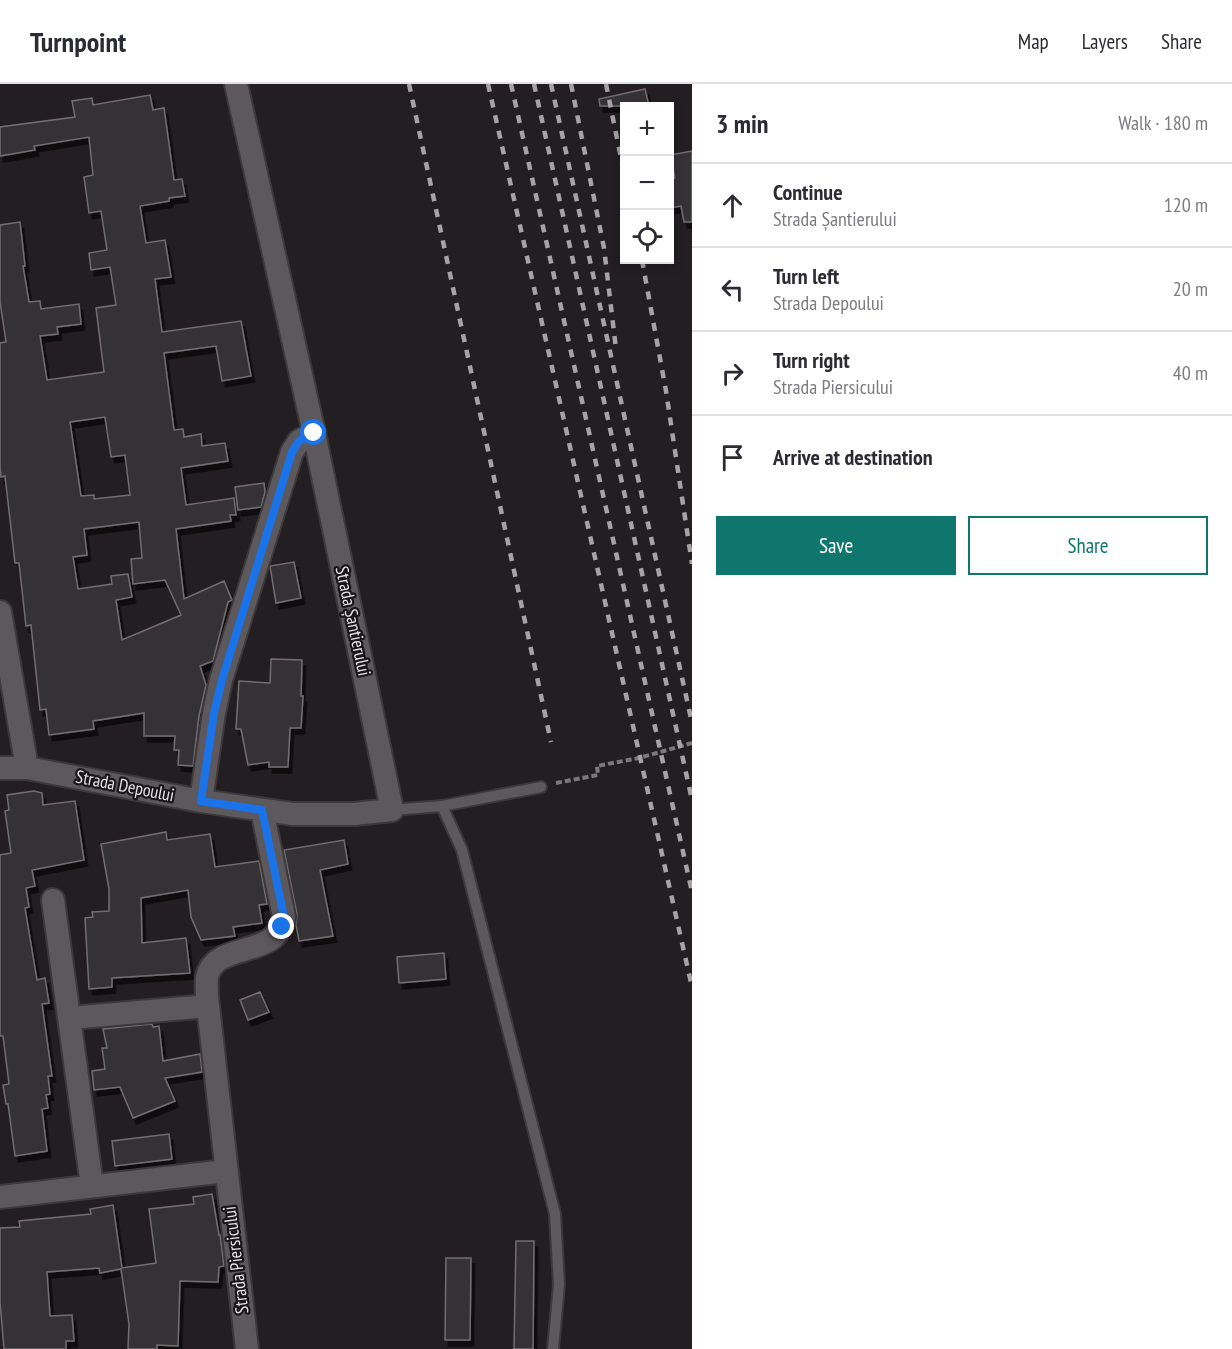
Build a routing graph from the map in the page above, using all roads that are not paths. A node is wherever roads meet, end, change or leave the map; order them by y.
1 (236, 84) edge
2 (314, 433) junction
3 (0, 612) edge
4 (0, 768) edge
5 (27, 768) junction
6 (541, 787) road end
7 (201, 801) junction
8 (442, 806) junction
9 (262, 810) junction
10 (392, 810) junction
11 (53, 900) dead end
12 (207, 1006) junction
13 (70, 1018) junction
14 (226, 1171) junction
15 (92, 1186) junction
16 (0, 1197) edge
17 (246, 1349) edge
18 (554, 1349) edge

1 - 2 street, Strada Șantierului
2 - 7 street
2 - 10 street, Strada Șantierului
3 - 5 street
4 - 5 street, Strada Depoului
5 - 7 street, Strada Depoului
6 - 8 lane
7 - 9 street, Strada Depoului
8 - 10 lane
8 - 18 lane
9 - 10 street, Strada Depoului
9 - 12 street, Strada Piersicului
11 - 13 street
12 - 13 street
12 - 14 street, Strada Piersicului
13 - 15 street
14 - 15 street
14 - 17 street, Strada Piersicului
15 - 16 street

